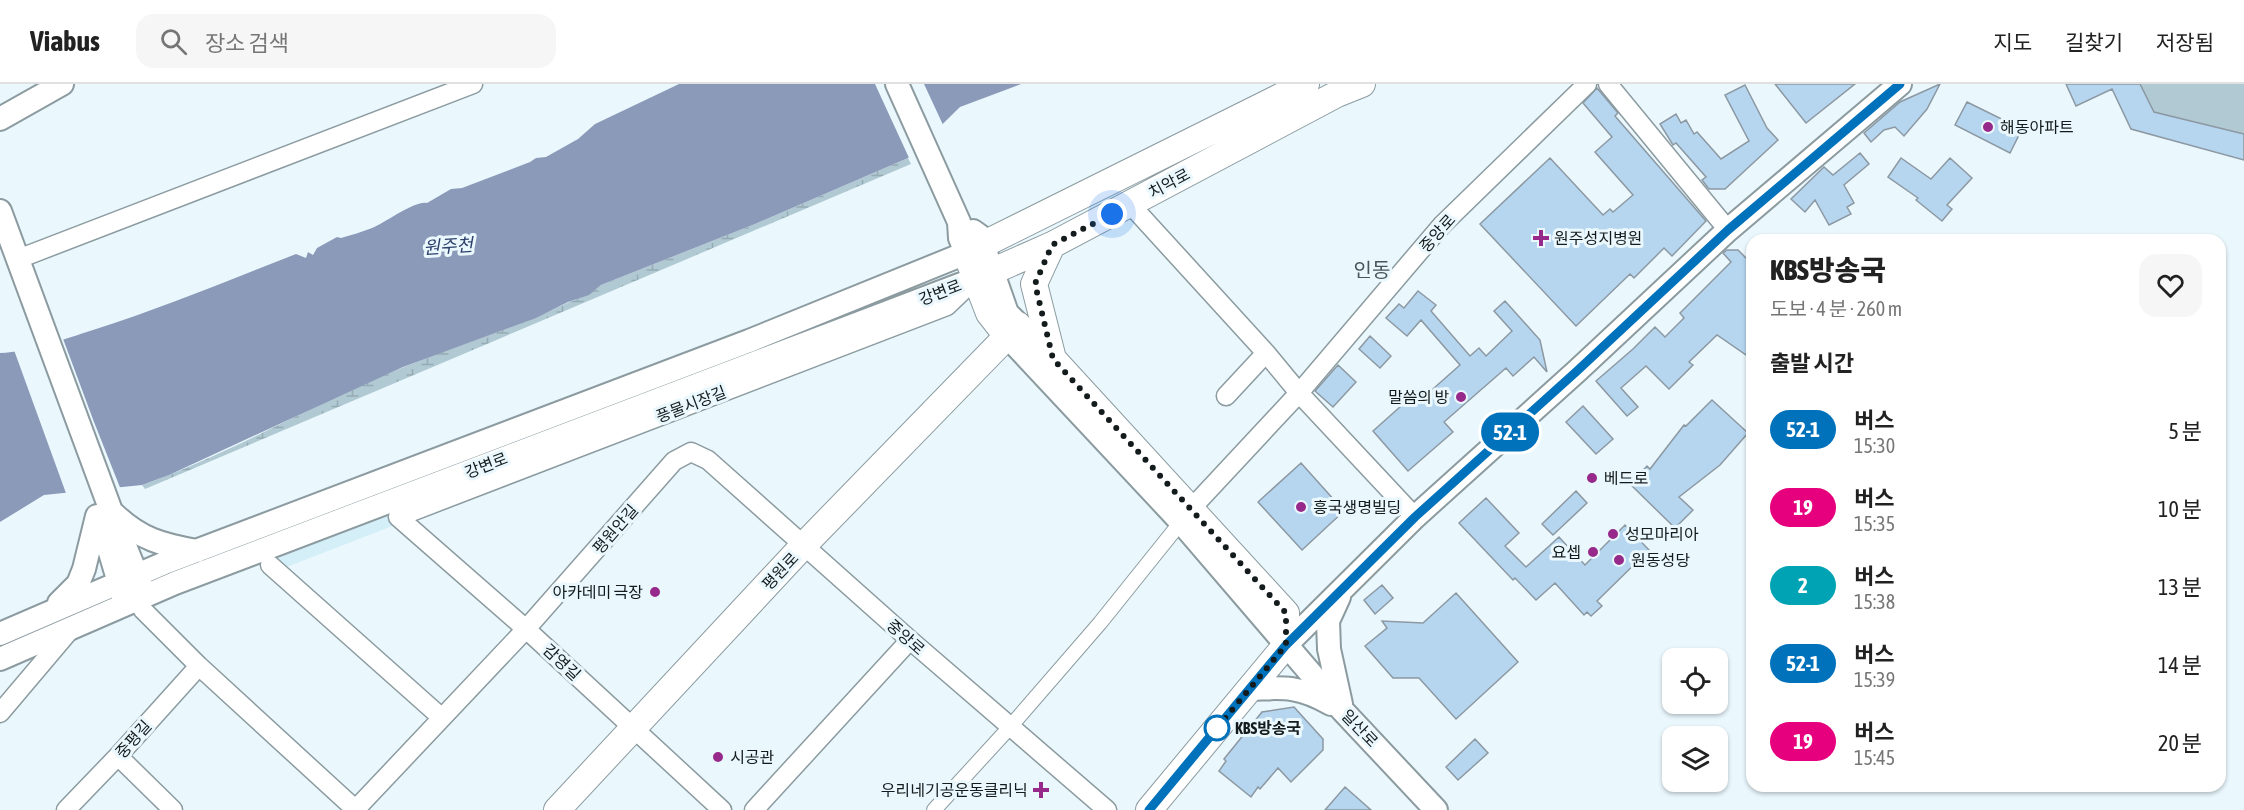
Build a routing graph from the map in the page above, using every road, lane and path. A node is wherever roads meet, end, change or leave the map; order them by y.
1 (62, 84) edge
2 (473, 84) edge
3 (897, 84) edge
4 (1306, 84) edge
5 (1362, 84) edge
6 (1587, 84) edge
7 (1608, 84) edge
8 (1900, 84) edge
9 (1346, 89) edge
10 (0, 119) edge
11 (1130, 204) junction
12 (0, 211) edge
13 (1728, 230) junction
14 (1052, 245) junction
15 (974, 249) junction
16 (7, 259) edge
17 (984, 275) junction
18 (1013, 330) junction
19 (1266, 353) junction
20 (1053, 359) junction
21 (1299, 393) junction
22 (1226, 396) dead end
23 (1186, 516) junction
24 (398, 517) joint
25 (1415, 517) junction
26 (112, 537) junction
27 (803, 546) junction
28 (198, 551) junction
29 (270, 566) dead end
30 (1344, 587) junction
31 (133, 590) junction
32 (49, 612) junction
33 (74, 626) junction
34 (526, 629) junction
35 (0, 634) edge
36 (910, 640) junction
37 (1286, 645) junction
38 (0, 659) edge
39 (199, 666) junction
40 (1250, 689) junction
41 (1343, 711) junction
42 (0, 713) edge
43 (442, 718) junction
44 (1010, 727) junction
45 (634, 728) junction
46 (118, 756) junction
47 (66, 810) edge
48 (173, 810) edge
49 (356, 810) edge
50 (557, 810) edge
51 (722, 810) edge
52 (754, 810) edge
53 (934, 810) edge
54 (1107, 810) edge
55 (1149, 810) edge
56 (1436, 810) edge

1 - 10 street
2 - 16 street
3 - 15 street
4 - 15 main road, 치악로
5 - 9 main road, 치악로
6 - 21 street, 중앙로
7 - 13 street
8 - 13 street
9 - 11 main road, 치악로
11 - 14 main road, 치악로
11 - 19 street
12 - 16 street
13 - 25 street
14 - 17 main road, 치악로
14 - 20 main road
15 - 17 main road
15 - 28 street, 강변로
16 - 26 street
17 - 18 main road
17 - 24 street, 풍물시장길
17 - 31 street, 강변로
18 - 20 street
18 - 23 street
18 - 27 main road, 평원로
19 - 21 street
19 - 22 street
20 - 23 main road
21 - 23 street, 중앙로
21 - 25 street
23 - 37 main road
23 - 44 street, 중앙로
24 - 34 street, 감영길
25 - 30 street
26 - 28 street
26 - 31 street
26 - 32 street
27 - 34 street, 평원안길
27 - 36 street, 중앙로
27 - 45 main road, 평원로
28 - 31 street, 강변로
29 - 43 street
30 - 37 street
30 - 41 street
31 - 32 street, 강변로
31 - 33 street, 강변로
31 - 39 street, 평원안길
32 - 35 street, 강변로
33 - 38 street, 강변로
33 - 42 street
34 - 43 street, 평원안길
34 - 45 street, 감영길
36 - 44 street, 중앙로
36 - 52 street
37 - 40 main road
37 - 41 street, 일산로
39 - 46 street, 중평길
39 - 49 street, 평원안길
40 - 41 street
40 - 55 main road
41 - 56 street, 일산로
43 - 49 street, 평원안길
44 - 53 street, 중앙로
44 - 54 street, 중앙로
45 - 50 main road, 평원로
45 - 51 street, 감영길
46 - 47 street, 중평길
46 - 48 street

